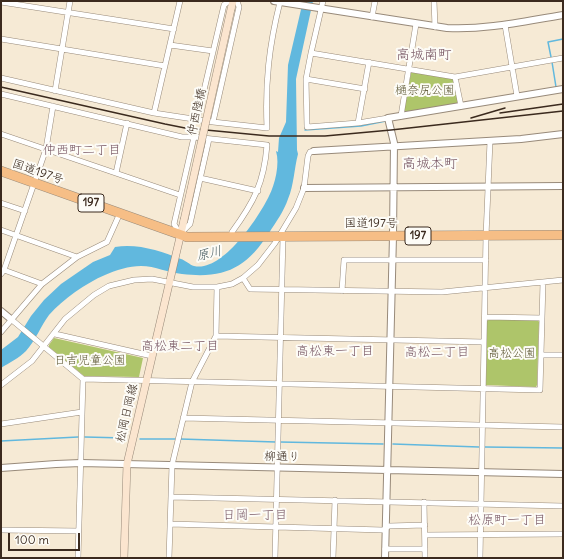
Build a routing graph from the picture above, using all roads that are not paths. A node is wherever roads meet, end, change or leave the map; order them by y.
1 (70, 1) edge
2 (180, 1) edge
3 (229, 1) edge
4 (233, 1) edge
5 (237, 1) edge
6 (323, 1) edge
7 (375, 1) edge
8 (434, 1) edge
9 (1, 2) edge
10 (280, 2) edge
11 (320, 8) junction
12 (68, 13) junction
13 (563, 15) edge
14 (372, 17) junction
15 (416, 24) junction
16 (505, 25) junction
17 (434, 27) junction
18 (174, 30) junction
19 (1, 39) edge
20 (170, 45) junction
21 (62, 49) junction
22 (213, 51) junction
23 (310, 53) junction
24 (563, 58) edge
25 (369, 62) junction
26 (165, 66) junction
27 (512, 66) junction
28 (409, 69) junction
29 (455, 77) junction
30 (1, 78) edge
31 (306, 80) junction
32 (365, 89) junction
33 (563, 89) edge
34 (56, 91) junction
35 (1, 94) edge
36 (517, 96) junction
37 (53, 106) junction
38 (461, 106) junction
39 (154, 113) junction
40 (401, 116) junction
41 (388, 118) junction
42 (197, 120) junction
43 (213, 122) junction
44 (358, 123) junction
45 (127, 124) junction
46 (1, 134) edge
47 (563, 134) edge
48 (194, 137) junction
49 (209, 139) junction
50 (490, 141) junction
51 (394, 146) junction
52 (46, 150) junction
53 (314, 151) joint
54 (1, 171) edge
55 (116, 173) junction
56 (200, 178) junction
57 (35, 183) junction
58 (488, 186) junction
59 (563, 186) edge
60 (394, 187) junction
61 (304, 188) junction
62 (258, 191) junction
63 (180, 195) junction
64 (1, 203) edge
65 (25, 211) junction
66 (120, 213) junction
67 (1, 230) edge
68 (563, 230) edge
69 (487, 233) junction
70 (180, 234) junction
71 (237, 234) junction
72 (393, 234) junction
73 (279, 235) junction
74 (563, 235) edge
75 (16, 236) junction
76 (77, 257) junction
77 (393, 259) junction
78 (486, 260) junction
79 (2, 272) edge
80 (243, 278) junction
81 (170, 279) junction
82 (563, 280) edge
83 (543, 282) junction
84 (42, 284) junction
85 (217, 288) junction
86 (485, 288) junction
87 (282, 290) junction
88 (342, 291) junction
89 (392, 292) junction
90 (1, 311) edge
91 (485, 317) junction
92 (542, 318) junction
93 (15, 323) junction
94 (1, 332) edge
95 (54, 334) junction
96 (216, 336) junction
97 (281, 337) junction
98 (391, 340) junction
99 (484, 342) junction
100 (44, 347) junction
101 (541, 355) junction
102 (563, 355) edge
103 (152, 356) junction
104 (83, 379) junction
105 (147, 381) junction
106 (192, 382) junction
107 (280, 384) junction
108 (1, 385) edge
109 (390, 386) junction
110 (483, 388) junction
111 (82, 412) junction
112 (184, 418) junction
113 (278, 420) junction
114 (389, 423) junction
115 (1, 424) edge
116 (483, 425) junction
117 (563, 427) edge
118 (81, 463) junction
119 (127, 464) junction
120 (172, 465) junction
121 (1, 468) edge
122 (276, 468) junction
123 (387, 470) junction
124 (482, 472) junction
125 (563, 474) edge
126 (171, 497) junction
127 (276, 499) junction
128 (335, 500) junction
129 (386, 502) junction
130 (424, 502) junction
131 (481, 504) junction
132 (563, 506) edge
133 (170, 524) junction
134 (425, 525) junction
135 (276, 527) junction
136 (386, 528) junction
137 (334, 529) junction
138 (1, 530) edge
139 (79, 531) junction
140 (480, 534) junction
141 (563, 534) edge
142 (425, 535) junction
143 (385, 549) junction
144 (425, 549) junction
145 (78, 558) edge
146 (124, 558) edge
147 (169, 558) edge
148 (275, 558) edge
149 (333, 558) edge
150 (385, 558) edge
151 (426, 558) edge
152 (480, 558) edge

1 - 12 street
2 - 18 street
3 - 22 street
4 - 70 main road, 仲西陸橋, bridge
5 - 43 street
6 - 11 street
7 - 14 street
8 - 17 street
9 - 12 street
10 - 11 street
10 - 43 street
11 - 14 street
11 - 23 street
12 - 18 street
12 - 21 street
13 - 16 street
14 - 15 street
15 - 17 street
15 - 28 street
16 - 17 street
16 - 27 street
18 - 20 street
19 - 21 street
20 - 22 street
20 - 26 street
21 - 26 street
21 - 34 street
22 - 42 street
23 - 25 street
23 - 31 street
24 - 27 street
25 - 28 street
25 - 32 street
26 - 39 street
27 - 29 street
27 - 36 street
28 - 29 street
28 - 40 street
29 - 38 street
30 - 34 street
31 - 32 street
31 - 44 street
32 - 44 street
33 - 36 street
34 - 39 street
35 - 37 street
36 - 38 street
37 - 45 street
37 - 52 street
38 - 40 street
39 - 42 street
40 - 41 street
41 - 44 street
41 - 51 street
42 - 43 street
45 - 48 street
45 - 55 street
46 - 52 street
47 - 50 street
48 - 49 street
48 - 63 street
49 - 56 street
49 - 62 street
50 - 51 street
50 - 58 street
51 - 53 street
51 - 60 street
52 - 55 street
52 - 57 street
53 - 61 street
54 - 57 highway, 国道197号 / 197
55 - 63 street
56 - 62 street
56 - 70 street
57 - 65 street
57 - 66 highway, 国道197号 / 197
58 - 59 street
58 - 60 street
58 - 69 street
60 - 61 street
60 - 72 street
61 - 73 street
62 - 71 street
63 - 70 street
64 - 65 street
65 - 75 street
66 - 70 highway, 国道197号 / 197
66 - 76 street
67 - 75 street
68 - 69 highway, 国道197号 / 197
69 - 72 highway, 国道197号 / 197
69 - 74 highway, 国道197号 / 197
69 - 78 street
70 - 71 highway, 国道197号 / 197
70 - 81 main road, 松岡日岡線
71 - 73 highway, 国道197号 / 197
72 - 73 highway, 国道197号 / 197
72 - 77 street
73 - 80 street
73 - 87 street
75 - 76 street
75 - 79 street
76 - 84 street
77 - 78 street
77 - 88 street
77 - 89 street
78 - 86 street
79 - 84 street
80 - 85 street
80 - 87 street
81 - 85 street
81 - 95 street
81 - 103 main road, 松岡日岡線
82 - 83 street
83 - 86 street
83 - 92 street
84 - 93 street
85 - 96 street
86 - 89 street
86 - 91 street
87 - 88 street
87 - 97 street
88 - 89 street
89 - 98 street
90 - 93 street
91 - 92 street
91 - 99 street
92 - 101 street
93 - 94 street
93 - 100 street
95 - 100 street
95 - 103 street
96 - 97 street
96 - 106 street
97 - 98 street
97 - 107 street
98 - 99 street
98 - 109 street
99 - 110 street
100 - 104 street
100 - 108 street
101 - 102 street
101 - 110 street
103 - 105 main road, 松岡日岡線
104 - 105 street
104 - 111 street
105 - 106 street
105 - 119 main road, 松岡日岡線
106 - 107 street
106 - 112 street
107 - 109 street
107 - 113 street
109 - 110 street
109 - 114 street
110 - 116 street
111 - 115 street
111 - 118 street
112 - 113 street
112 - 120 street
113 - 114 street
113 - 122 street
114 - 116 street
114 - 123 street
116 - 117 street
116 - 124 street
118 - 119 street, 柳通り
118 - 121 street, 柳通り
118 - 139 street
119 - 120 street, 柳通り
119 - 146 main road, 松岡日岡線
120 - 122 street, 柳通り
120 - 126 street
122 - 123 street, 柳通り
122 - 127 street
123 - 124 street, 柳通り
123 - 129 street
124 - 125 street, 柳通り
124 - 131 street
126 - 127 street
126 - 133 street
127 - 128 street
127 - 135 street
128 - 129 street
128 - 137 street
129 - 130 street
129 - 136 street
130 - 131 street
130 - 134 street
131 - 132 street
131 - 140 street
133 - 135 street
133 - 147 street
134 - 136 street
134 - 142 street
135 - 137 street
135 - 148 street
136 - 137 street
136 - 143 street
137 - 149 street
138 - 139 street
139 - 145 street
140 - 141 street
140 - 142 street
140 - 152 street
142 - 144 street
143 - 144 street
143 - 150 street
144 - 151 street

